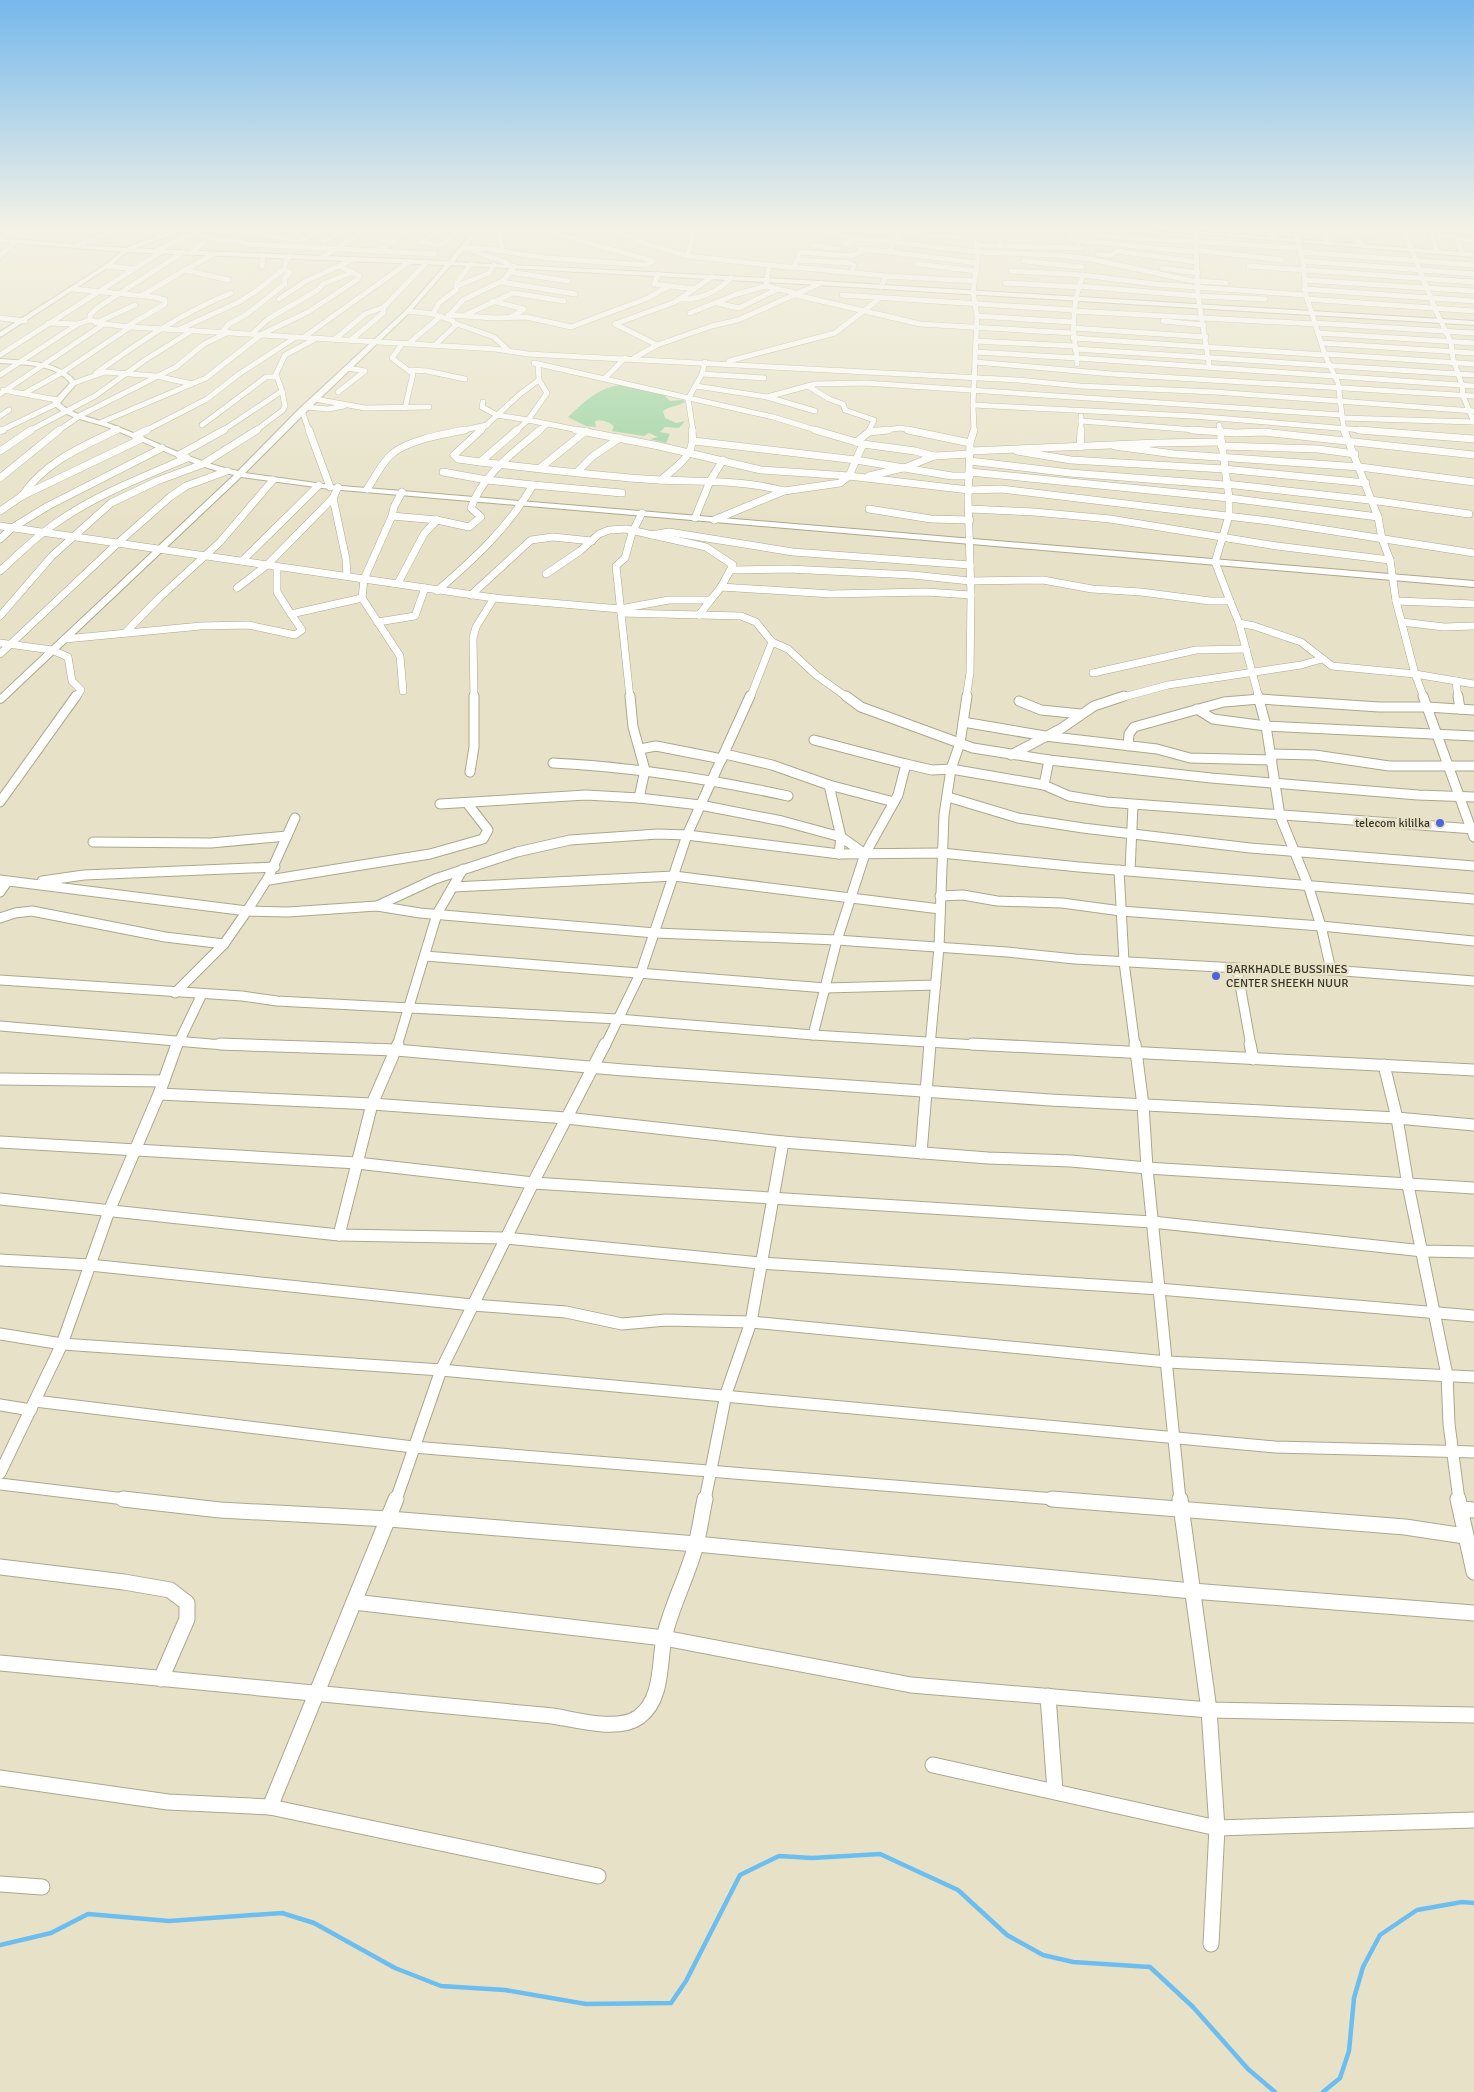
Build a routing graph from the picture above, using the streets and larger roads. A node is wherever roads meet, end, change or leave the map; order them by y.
1 (454, 323) edge
2 (19, 324) edge
3 (45, 324) joint
4 (78, 324) joint
5 (101, 324) edge
6 (104, 324) junction
7 (133, 324) edge
8 (168, 324) edge
9 (192, 324) edge
10 (230, 324) edge
11 (263, 324) edge
12 (284, 324) edge
13 (323, 324) edge
14 (353, 324) edge
15 (371, 324) edge
16 (395, 324) edge
17 (435, 324) edge
18 (456, 324) edge
19 (559, 324) edge
20 (578, 324) edge
21 (616, 324) edge
22 (722, 324) edge
23 (849, 324) edge
24 (918, 324) edge
25 (977, 324) edge
26 (1029, 324) edge
27 (1073, 324) edge
28 (1189, 324) edge
29 (1305, 324) edge
30 (1316, 324) junction
31 (1443, 324) edge
32 (1204, 325) joint
33 (128, 327) junction
34 (977, 328) junction
35 (158, 329) junction
36 (180, 330) junction
37 (193, 330) junction
38 (1073, 330) junction
39 (222, 332) junction
40 (229, 332) junction
41 (1448, 332) junction
42 (253, 333) junction
43 (1318, 333) junction
44 (262, 334) junction
45 (1474, 334) edge
46 (0, 335) edge
47 (296, 337) junction
48 (304, 337) junction
49 (1206, 337) junction
50 (316, 338) junction
51 (335, 339) junction
52 (351, 340) junction
53 (976, 341) junction
54 (375, 342) junction
55 (1451, 342) junction
56 (1322, 343) junction
57 (1474, 343) edge
58 (405, 344) junction
59 (436, 345) junction
60 (657, 345) junction
61 (1074, 347) junction
62 (1207, 347) junction
63 (509, 350) junction
64 (975, 352) junction
65 (1452, 352) junction
66 (1474, 353) edge
67 (528, 354) junction
68 (1326, 354) junction
69 (0, 355) edge
70 (1208, 357) junction
71 (625, 358) junction
72 (634, 358) junction
73 (1076, 358) junction
74 (0, 361) edge
75 (705, 362) junction
76 (975, 362) junction
77 (1454, 362) junction
78 (19, 363) junction
79 (538, 364) junction
80 (724, 364) junction
81 (1474, 364) edge
82 (1330, 365) junction
83 (44, 366) junction
84 (348, 368) junction
85 (1209, 368) junction
86 (411, 370) junction
87 (63, 372) junction
88 (1078, 372) junction
89 (96, 373) junction
90 (126, 373) junction
91 (702, 374) junction
92 (1459, 374) junction
93 (0, 375) edge
94 (1474, 375) edge
95 (156, 376) junction
96 (274, 376) junction
97 (1335, 376) junction
98 (605, 378) junction
99 (764, 378) dead end
100 (975, 378) junction
101 (465, 379) dead end
102 (539, 380) junction
103 (1212, 380) junction
104 (74, 383) junction
105 (192, 384) junction
106 (1462, 385) junction
107 (696, 386) junction
108 (808, 386) junction
109 (1080, 386) junction
110 (1474, 386) edge
111 (1339, 388) junction
112 (2, 391) edge
113 (282, 391) junction
114 (338, 392) dead end
115 (974, 392) junction
116 (1214, 392) junction
117 (25, 394) junction
118 (1463, 396) junction
119 (1474, 396) edge
120 (767, 397) junction
121 (1080, 397) junction
122 (315, 399) junction
123 (688, 399) junction
124 (57, 402) junction
125 (483, 402) dead end
126 (784, 402) junction
127 (1339, 402) junction
128 (973, 405) junction
129 (345, 406) junction
130 (1216, 406) junction
131 (429, 407) dead end
132 (778, 407) dead end
133 (405, 408) junction
134 (304, 409) junction
135 (9, 410) dead end
136 (66, 410) junction
137 (1081, 410) junction
138 (773, 411) dead end
139 (814, 411) dead end
140 (1472, 411) edge
141 (81, 415) junction
142 (499, 415) junction
143 (0, 416) edge
144 (767, 416) junction
145 (1341, 417) junction
146 (1218, 418) junction
147 (528, 420) junction
148 (1081, 421) junction
149 (102, 422) junction
150 (1474, 422) edge
151 (547, 424) junction
152 (202, 425) dead end
153 (487, 425) junction
154 (118, 429) junction
155 (1344, 430) junction
156 (0, 431) edge
157 (586, 431) junction
158 (1219, 431) junction
159 (869, 432) junction
160 (138, 438) junction
161 (620, 438) junction
162 (1474, 439) edge
163 (694, 441) junction
164 (970, 442) junction
165 (1348, 442) junction
166 (860, 443) junction
167 (1221, 444) junction
168 (1115, 446) junction
169 (1080, 447) junction
170 (162, 448) junction
171 (0, 450) edge
172 (1017, 451) junction
173 (690, 454) junction
174 (1356, 454) junction
175 (1474, 454) edge
176 (970, 455) junction
177 (934, 456) junction
178 (183, 457) junction
179 (1223, 457) junction
180 (723, 460) junction
181 (856, 460) junction
182 (480, 462) junction
183 (203, 464) junction
184 (500, 465) junction
185 (907, 467) junction
186 (540, 468) junction
187 (1360, 468) junction
188 (1224, 469) junction
189 (227, 471) junction
190 (578, 471) junction
191 (443, 472) dead end
192 (970, 474) junction
193 (239, 475) junction
194 (849, 476) junction
195 (0, 478) edge
196 (859, 478) junction
197 (273, 480) junction
198 (487, 480) junction
199 (661, 480) junction
200 (710, 481) junction
201 (1474, 482) edge
202 (1366, 483) junction
203 (319, 485) junction
204 (533, 485) junction
205 (1226, 485) junction
206 (334, 487) junction
207 (367, 489) junction
208 (969, 490) junction
209 (402, 492) junction
210 (784, 492) junction
211 (622, 493) dead end
212 (22, 496) junction
213 (333, 498) junction
214 (473, 498) junction
215 (1229, 498) junction
216 (1371, 501) junction
217 (524, 502) junction
218 (869, 509) dead end
219 (970, 509) junction
220 (0, 511) edge
221 (642, 513) junction
222 (1469, 514) dead end
223 (392, 516) junction
224 (1229, 516) junction
225 (1378, 517) junction
226 (695, 518) junction
227 (437, 520) junction
228 (714, 520) junction
229 (970, 520) junction
230 (0, 526) edge
231 (12, 528) junction
232 (633, 530) junction
233 (41, 533) junction
234 (651, 535) junction
235 (1223, 536) junction
236 (72, 537) junction
237 (0, 539) edge
238 (1382, 539) junction
239 (592, 541) junction
240 (971, 541) junction
241 (119, 542) junction
242 (161, 548) junction
243 (1474, 553) edge
244 (206, 555) junction
245 (777, 559) junction
246 (1390, 560) junction
247 (242, 561) junction
248 (1215, 562) junction
249 (267, 565) junction
250 (970, 565) junction
251 (277, 566) junction
252 (732, 570) junction
253 (0, 571) edge
254 (546, 574) dead end
255 (347, 576) junction
256 (1390, 576) junction
257 (364, 579) junction
258 (970, 581) junction
259 (398, 583) junction
260 (1474, 584) edge
261 (721, 587) junction
262 (237, 588) dead end
263 (425, 588) junction
264 (437, 591) junction
265 (971, 594) junction
266 (471, 595) junction
267 (362, 598) junction
268 (494, 598) junction
269 (710, 600) junction
270 (1230, 601) junction
271 (1396, 601) junction
272 (1474, 604) edge
273 (621, 611) junction
274 (291, 614) junction
275 (699, 614) junction
276 (0, 616) edge
277 (378, 622) junction
278 (1402, 622) junction
279 (1239, 623) junction
280 (1474, 626) edge
281 (125, 633) junction
282 (65, 639) junction
283 (772, 642) junction
284 (0, 643) edge
285 (11, 645) junction
286 (1246, 649) junction
287 (52, 650) junction
288 (0, 654) edge
289 (1322, 659) junction
290 (1252, 670) junction
291 (1093, 673) dead end
292 (1415, 674) junction
293 (1456, 681) junction
294 (1474, 684) edge
295 (403, 690) dead end
296 (1260, 699) junction
297 (0, 700) edge
298 (1019, 701) dead end
299 (1427, 707) junction
300 (1197, 709) junction
301 (1460, 709) junction
302 (1474, 710) edge
303 (1081, 714) junction
304 (963, 722) junction
305 (1266, 726) junction
306 (1438, 735) junction
307 (1046, 736) junction
308 (1474, 736) edge
309 (814, 740) dead end
310 (960, 743) junction
311 (1128, 746) junction
312 (640, 749) junction
313 (1011, 755) junction
314 (723, 756) junction
315 (1271, 757) junction
316 (1049, 760) junction
317 (553, 763) dead end
318 (906, 764) junction
319 (1449, 765) junction
320 (1474, 766) edge
321 (951, 769) junction
322 (645, 770) junction
323 (470, 772) dead end
324 (711, 779) junction
325 (1275, 784) junction
326 (829, 785) junction
327 (1044, 785) junction
328 (788, 796) dead end
329 (1460, 796) junction
330 (1474, 797) edge
331 (639, 798) junction
332 (948, 798) junction
333 (0, 802) edge
334 (467, 802) junction
335 (894, 802) junction
336 (440, 804) dead end
337 (700, 805) junction
338 (1133, 805) junction
339 (1280, 816) junction
340 (295, 818) dead end
341 (1473, 831) edge
342 (1130, 834) junction
343 (687, 835) junction
344 (287, 836) junction
345 (841, 837) junction
346 (93, 842) dead end
347 (1293, 852) junction
348 (941, 853) junction
349 (839, 854) junction
350 (865, 854) junction
351 (1474, 866) edge
352 (275, 867) junction
353 (463, 869) junction
354 (1119, 870) junction
355 (1130, 871) junction
356 (674, 876) junction
357 (268, 880) junction
358 (3, 881) edge
359 (29, 883) junction
360 (1308, 885) junction
361 (453, 887) junction
362 (0, 892) edge
363 (940, 896) junction
364 (852, 898) junction
365 (1474, 899) edge
366 (377, 906) junction
367 (940, 908) junction
368 (248, 911) junction
369 (1121, 911) junction
370 (437, 914) junction
371 (0, 918) edge
372 (1321, 926) junction
373 (655, 933) junction
374 (837, 940) junction
375 (1474, 941) edge
376 (224, 944) junction
377 (939, 947) junction
378 (425, 956) junction
379 (1124, 962) junction
380 (1237, 968) junction
381 (1331, 970) junction
382 (641, 972) junction
383 (0, 980) edge
384 (1474, 981) edge
385 (936, 985) junction
386 (826, 988) junction
387 (175, 993) junction
388 (202, 994) junction
389 (408, 1008) junction
390 (618, 1019) junction
391 (0, 1026) edge
392 (813, 1035) junction
393 (179, 1040) junction
394 (932, 1041) junction
395 (396, 1050) junction
396 (1138, 1054) junction
397 (1253, 1059) junction
398 (1384, 1065) junction
399 (594, 1067) junction
400 (1474, 1070) edge
401 (0, 1079) edge
402 (164, 1081) junction
403 (925, 1090) junction
404 (160, 1094) junction
405 (372, 1104) junction
406 (1143, 1105) junction
407 (566, 1118) junction
408 (1397, 1118) junction
409 (1474, 1125) edge
410 (0, 1142) edge
411 (783, 1142) junction
412 (134, 1150) junction
413 (921, 1152) junction
414 (357, 1163) junction
415 (1147, 1168) junction
416 (533, 1183) junction
417 (1408, 1185) junction
418 (1474, 1188) edge
419 (0, 1199) edge
420 (772, 1199) junction
421 (109, 1211) junction
422 (1152, 1222) junction
423 (339, 1235) junction
424 (505, 1238) junction
425 (1423, 1251) junction
426 (1474, 1252) edge
427 (0, 1260) edge
428 (760, 1263) junction
429 (90, 1265) junction
430 (1160, 1290) junction
431 (472, 1305) junction
432 (1435, 1313) junction
433 (1474, 1316) edge
434 (751, 1322) junction
435 (0, 1334) edge
436 (62, 1344) junction
437 (1167, 1362) junction
438 (441, 1370) junction
439 (1448, 1375) junction
440 (1474, 1377) edge
441 (726, 1394) junction
442 (0, 1405) edge
443 (33, 1406) junction
444 (1175, 1438) junction
445 (413, 1447) junction
446 (1452, 1450) junction
447 (1474, 1452) edge
448 (710, 1470) junction
449 (0, 1473) edge
450 (0, 1484) edge
451 (1181, 1510) junction
452 (1468, 1510) edge
453 (389, 1519) junction
454 (1465, 1536) junction
455 (696, 1544) junction
456 (0, 1567) edge
457 (1474, 1572) edge
458 (1192, 1591) junction
459 (354, 1602) junction
460 (1474, 1613) edge
461 (664, 1638) junction
462 (0, 1662) edge
463 (161, 1679) junction
464 (316, 1694) junction
465 (1048, 1696) junction
466 (1209, 1710) junction
467 (1474, 1715) edge
468 (933, 1765) dead end
469 (0, 1778) edge
470 (1055, 1791) junction
471 (270, 1807) junction
472 (1474, 1820) edge
473 (1217, 1828) junction
474 (598, 1876) dead end
475 (0, 1884) edge
476 (42, 1887) dead end
477 (1211, 1944) dead end

1 - 59 street
2 - 46 street
3 - 4 street
3 - 69 street
4 - 78 street
5 - 6 street
6 - 33 street
6 - 83 street
7 - 33 street
8 - 35 street
9 - 36 street
10 - 39 street
11 - 42 street
12 - 44 street
13 - 48 street
14 - 51 street
15 - 52 street
16 - 54 street
17 - 58 street
18 - 63 street
19 - 20 street
21 - 60 street
22 - 60 street
23 - 80 street
24 - 34 street
25 - 34 street
26 - 38 street
27 - 38 street
28 - 32 street
29 - 30 street
30 - 41 street
30 - 43 street
31 - 41 street
32 - 49 street
33 - 35 street
33 - 87 street
34 - 38 street
34 - 53 street
35 - 36 street
35 - 89 street
36 - 37 street
37 - 39 street
37 - 90 street
38 - 49 street
38 - 61 street
38 - 62 street
39 - 40 street
40 - 42 street
40 - 95 street
41 - 45 street
41 - 55 street
42 - 44 street
43 - 55 street
43 - 56 street
44 - 47 street
44 - 105 street
47 - 48 street
47 - 160 street
48 - 50 street
49 - 62 street
50 - 51 street
50 - 96 street
51 - 52 street
52 - 54 street
53 - 61 street
53 - 64 street
54 - 58 street
54 - 84 street
55 - 57 street
55 - 65 street
56 - 65 street
56 - 68 street
58 - 59 street
58 - 86 street
59 - 63 street
60 - 72 street
61 - 70 street
61 - 73 street
62 - 68 street
62 - 70 street
63 - 67 street
64 - 73 street
64 - 76 street
65 - 66 street
65 - 77 street
67 - 71 street
67 - 79 street
68 - 77 street
68 - 82 street
70 - 82 street
70 - 85 street
71 - 72 street
71 - 98 street
72 - 75 street
73 - 85 street
73 - 88 street
74 - 78 street
75 - 80 street
75 - 91 street
76 - 88 street
76 - 100 street
77 - 81 street
77 - 92 street
78 - 83 street
78 - 93 street
79 - 98 street
79 - 102 street
80 - 100 street
82 - 92 street
82 - 97 street
83 - 87 street
83 - 112 street
84 - 114 street
84 - 122 street
85 - 97 street
85 - 103 street
86 - 101 street
86 - 133 street
87 - 104 street
87 - 117 street
88 - 103 street
88 - 109 street
89 - 90 street
89 - 104 street
90 - 95 street
90 - 136 street
91 - 99 street
91 - 107 street
92 - 94 street
92 - 106 street
95 - 105 street
95 - 141 street
96 - 113 street
96 - 152 street
97 - 106 street
97 - 111 street
98 - 123 street
100 - 109 street
100 - 115 street
102 - 142 street
102 - 147 street
103 - 111 street
103 - 116 street
104 - 124 street
105 - 149 street
106 - 110 street
106 - 118 street
107 - 120 street
107 - 123 street
108 - 115 street
108 - 120 street
108 - 159 street
109 - 116 street
109 - 121 street
111 - 118 street
111 - 127 street
112 - 117 street
113 - 178 street
113 - 183 street
115 - 121 street
115 - 128 street
116 - 127 street
116 - 130 street
117 - 124 street
118 - 119 street
118 - 140 street
120 - 126 street
121 - 130 street
121 - 137 street
122 - 129 street
122 - 134 street
123 - 144 street
123 - 163 street
124 - 136 street
124 - 156 street
125 - 142 street
126 - 132 street
126 - 139 street
127 - 140 street
127 - 145 street
128 - 137 street
128 - 164 street
129 - 133 street
129 - 134 street
130 - 145 street
130 - 146 street
131 - 133 street
134 - 193 street
134 - 206 street
135 - 143 street
136 - 141 street
136 - 171 street
137 - 146 street
137 - 148 street
138 - 144 street
140 - 150 street
141 - 149 street
141 - 195 street
142 - 147 street
142 - 153 street
144 - 166 street
145 - 150 street
145 - 155 street
146 - 155 street
146 - 158 street
147 - 151 street
147 - 182 street
148 - 158 street
148 - 169 street
149 - 154 street
151 - 157 street
151 - 184 street
153 - 182 street
153 - 207 street
154 - 160 street
154 - 212 street
155 - 162 street
155 - 165 street
157 - 161 street
157 - 186 street
158 - 165 street
158 - 167 street
159 - 164 street
159 - 166 street
160 - 170 street
160 - 212 street
161 - 173 street
161 - 190 street
163 - 173 street
163 - 181 street
164 - 176 street
165 - 174 street
165 - 175 street
166 - 177 street
166 - 181 street
167 - 168 street
167 - 174 street
167 - 179 street
168 - 169 street
168 - 179 street
169 - 172 street
170 - 178 street
170 - 231 street
172 - 176 street
172 - 188 street
173 - 180 street
173 - 199 street
174 - 187 street
176 - 177 street
176 - 192 street
176 - 205 street
177 - 185 street
178 - 183 street
178 - 233 street
179 - 187 street
179 - 188 street
180 - 194 street
180 - 200 street
181 - 185 street
181 - 194 street
182 - 184 street
183 - 189 street
183 - 236 street
184 - 186 street
184 - 198 street
185 - 192 street
185 - 196 street
186 - 190 street
187 - 201 street
187 - 202 street
188 - 202 street
188 - 205 street
189 - 193 street
189 - 241 street
190 - 199 street
191 - 198 street
192 - 208 street
192 - 215 street
193 - 197 street
193 - 242 street
194 - 196 street
194 - 210 street
196 - 208 street
197 - 203 street
197 - 244 street
198 - 204 street
198 - 214 street
199 - 200 street
200 - 210 street
200 - 226 street
202 - 216 street
203 - 206 street
203 - 247 street
204 - 211 street
204 - 217 street
205 - 215 street
205 - 216 street
206 - 207 street
206 - 213 street
207 - 209 street
208 - 219 street
208 - 224 street
209 - 214 street
209 - 223 street
210 - 228 street
212 - 220 street
213 - 249 street
213 - 255 street
214 - 217 street
214 - 227 street
215 - 224 street
215 - 225 street
216 - 222 street
216 - 225 street
217 - 221 street
217 - 264 street
218 - 229 street
219 - 229 street
219 - 235 street
221 - 226 street
221 - 232 street
223 - 227 street
223 - 257 street
224 - 235 street
224 - 238 street
225 - 238 street
226 - 228 street
227 - 259 street
228 - 240 street
229 - 240 street
230 - 231 street
231 - 233 street
231 - 237 street
232 - 234 street
232 - 239 street
232 - 273 street
233 - 236 street
233 - 253 street
234 - 245 street
234 - 252 street
235 - 246 street
235 - 248 street
236 - 241 street
236 - 276 street
238 - 243 street
238 - 246 street
239 - 254 street
239 - 266 street
240 - 248 street
240 - 250 street
241 - 242 street
241 - 285 street
242 - 244 street
242 - 282 street
244 - 247 street
244 - 281 street
245 - 250 street
245 - 252 street
245 - 258 street
246 - 256 street
247 - 249 street
248 - 256 street
248 - 270 street
249 - 251 street
249 - 262 street
250 - 258 street
251 - 255 street
251 - 274 street
252 - 261 street
255 - 257 street
256 - 260 street
256 - 271 street
257 - 259 street
257 - 267 street
258 - 265 street
258 - 270 street
259 - 263 street
261 - 265 street
261 - 269 street
263 - 264 street
263 - 277 street
264 - 266 street
265 - 304 street
266 - 268 street
267 - 274 street
267 - 277 street
268 - 273 street
268 - 323 street
269 - 273 street
269 - 275 street
270 - 279 street
271 - 272 street
271 - 278 street
273 - 275 street
273 - 312 street
274 - 281 street
275 - 283 street
277 - 295 street
278 - 280 street
278 - 292 street
279 - 286 street
279 - 289 street
281 - 282 street
282 - 287 street
283 - 310 street
283 - 314 street
284 - 285 street
285 - 287 street
285 - 288 street
286 - 290 street
286 - 291 street
287 - 297 street
287 - 333 street
289 - 290 street
289 - 292 street
290 - 296 street
290 - 303 street
292 - 293 street
292 - 299 street
293 - 294 street
293 - 301 street
296 - 299 street
296 - 300 street
296 - 305 street
298 - 303 street
299 - 301 street
299 - 306 street
300 - 305 street
300 - 311 street
301 - 302 street
303 - 307 street
304 - 307 street
304 - 310 street
305 - 306 street
305 - 315 street
306 - 308 street
306 - 319 street
307 - 311 street
307 - 313 street
309 - 318 street
310 - 313 street
310 - 321 street
311 - 315 street
312 - 314 street
312 - 322 street
313 - 316 street
314 - 324 street
314 - 326 street
315 - 319 street
315 - 325 street
316 - 325 street
316 - 327 street
317 - 322 street
318 - 321 street
318 - 335 street
319 - 320 street
319 - 329 street
321 - 327 street
321 - 332 street
322 - 324 street
322 - 331 street
324 - 328 street
324 - 337 street
325 - 329 street
325 - 339 street
326 - 335 street
326 - 345 street
327 - 338 street
329 - 330 street
329 - 341 street
331 - 334 street
331 - 337 street
332 - 342 street
332 - 348 street
334 - 336 street
334 - 357 street
335 - 350 street
337 - 343 street
337 - 345 street
338 - 339 street
338 - 342 street
339 - 341 street
339 - 347 street
340 - 344 street
342 - 347 street
342 - 355 street
343 - 349 street
343 - 353 street
343 - 356 street
344 - 346 street
344 - 352 street
345 - 349 street
345 - 350 street
347 - 351 street
347 - 360 street
348 - 350 street
348 - 354 street
348 - 363 street
349 - 350 street
350 - 364 street
352 - 357 street
352 - 359 street
353 - 361 street
353 - 366 street
354 - 355 street
354 - 369 street
355 - 360 street
356 - 361 street
356 - 364 street
356 - 373 street
357 - 368 street
358 - 359 street
358 - 362 street
359 - 368 street
360 - 365 street
360 - 372 street
361 - 370 street
363 - 367 street
363 - 369 street
364 - 367 street
364 - 374 street
366 - 368 street
366 - 370 street
367 - 377 street
368 - 376 street
369 - 372 street
369 - 379 street
370 - 373 street
370 - 378 street
371 - 376 street
372 - 375 street
372 - 381 street
373 - 374 street
373 - 382 street
374 - 377 street
374 - 386 street
376 - 387 street
377 - 379 street
377 - 385 street
378 - 382 street
378 - 389 street
379 - 380 street
379 - 396 street
380 - 381 street
380 - 397 street
381 - 384 street
382 - 386 street
382 - 390 street
383 - 387 street
385 - 386 street
385 - 394 street
386 - 392 street
387 - 388 street
388 - 389 street
388 - 393 street
389 - 390 street
389 - 395 street
390 - 392 street
390 - 399 street
391 - 393 street
392 - 394 street
393 - 395 street
393 - 402 street
394 - 396 street
394 - 403 street
395 - 399 street
395 - 405 street
396 - 397 street
396 - 406 street
397 - 398 street
398 - 400 street
398 - 408 street
399 - 403 street
399 - 407 street
401 - 402 street
402 - 404 street
403 - 406 street
403 - 413 street
404 - 405 street
404 - 412 street
405 - 407 street
405 - 414 street
406 - 408 street
406 - 415 street
407 - 411 street
407 - 416 street
408 - 409 street
408 - 417 street
410 - 412 street
411 - 413 street
411 - 420 street
412 - 414 street
412 - 421 street
413 - 415 street
414 - 416 street
414 - 423 street
415 - 417 street
415 - 422 street
416 - 420 street
416 - 424 street
417 - 418 street
417 - 425 street
419 - 421 street
420 - 422 street
420 - 428 street
421 - 423 street
421 - 429 street
422 - 425 street
422 - 430 street
423 - 424 street
424 - 428 street
424 - 431 street
425 - 426 street
425 - 432 street
427 - 429 street
428 - 430 street
428 - 434 street
429 - 431 street
429 - 436 street
430 - 432 street
430 - 437 street
431 - 434 street
431 - 438 street
432 - 433 street
432 - 439 street
434 - 437 street
434 - 441 street
435 - 436 street
436 - 438 street
436 - 443 street
437 - 439 street
437 - 444 street
438 - 441 street
438 - 445 street
439 - 440 street
439 - 446 street
441 - 444 street
441 - 448 street
442 - 443 street
443 - 445 street
443 - 449 street
444 - 446 street
444 - 451 street
445 - 448 street
445 - 453 street
446 - 447 street
446 - 452 street
448 - 451 street
448 - 455 street
450 - 453 street
451 - 454 street
451 - 458 street
452 - 454 street
453 - 455 street
453 - 459 street
454 - 457 street
455 - 458 street
455 - 461 street
456 - 463 street
458 - 460 street
458 - 466 street
459 - 461 street
459 - 464 street
461 - 464 street
461 - 465 street
462 - 463 street
463 - 464 street
464 - 471 street
465 - 466 street
465 - 470 street
466 - 467 street
466 - 473 street
468 - 470 street
469 - 471 street
470 - 473 street
471 - 474 street
472 - 473 street
473 - 477 street
475 - 476 street

